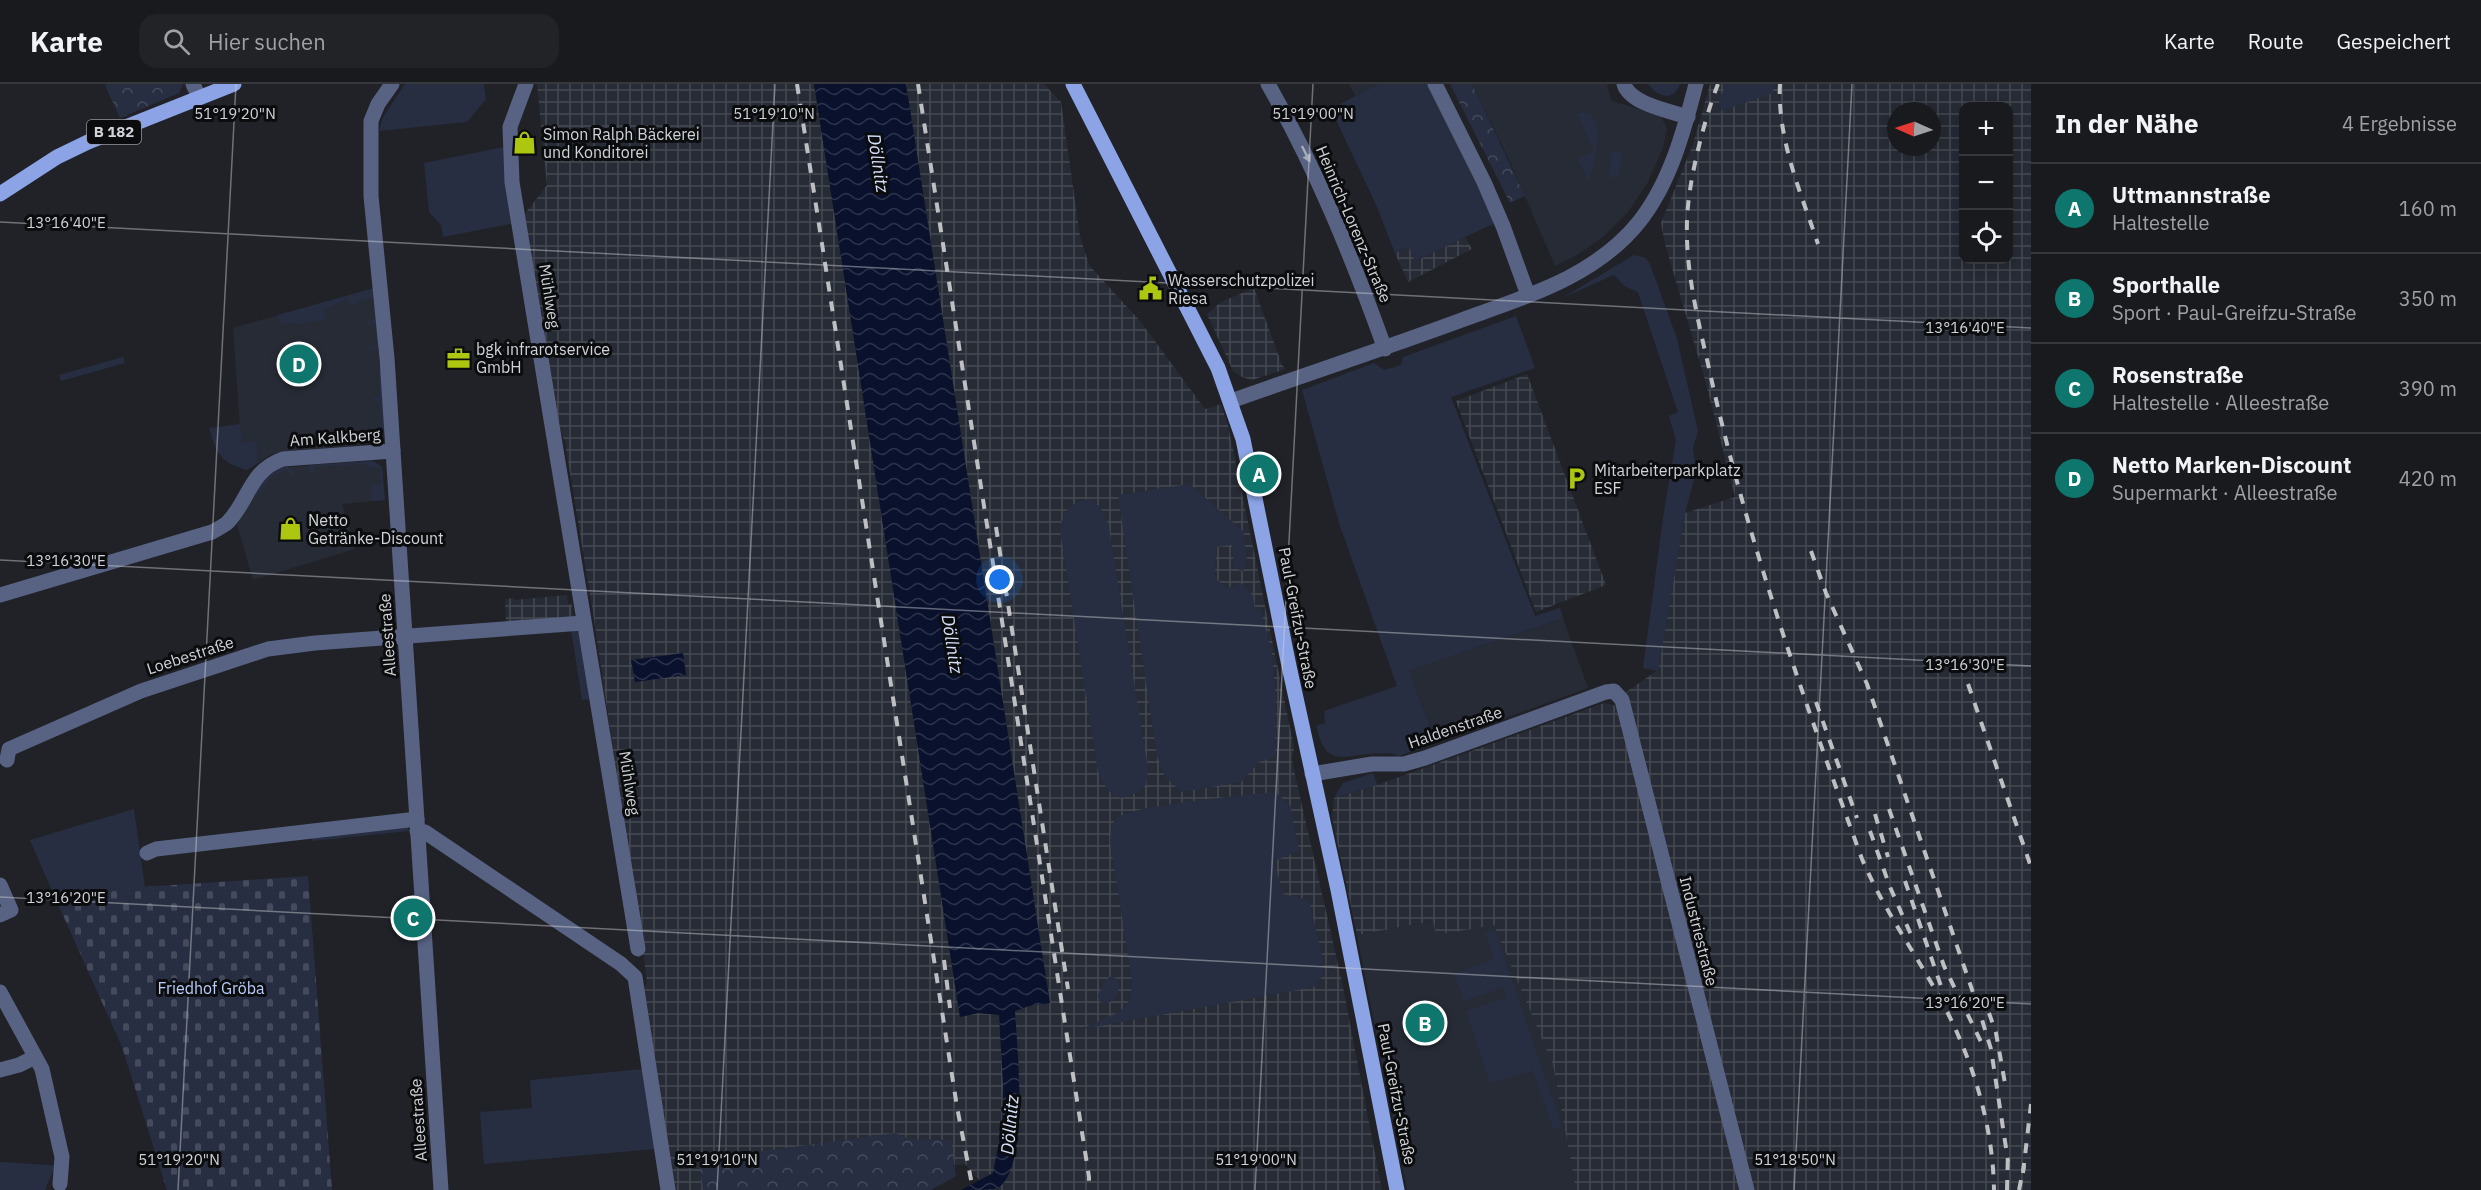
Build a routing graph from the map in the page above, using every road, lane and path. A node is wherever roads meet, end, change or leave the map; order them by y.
1 (234, 84) edge
2 (392, 84) edge
3 (526, 84) edge
4 (1073, 84) edge
5 (1268, 84) edge
6 (1436, 84) edge
7 (1624, 84) edge
8 (1696, 84) edge
9 (196, 91) edge
10 (1688, 117) junction
11 (0, 194) edge
12 (1528, 295) junction
13 (1385, 349) junction
14 (1231, 401) junction
15 (393, 451) junction
16 (0, 595) edge
17 (583, 623) junction
18 (405, 636) junction
19 (1606, 692) joint
20 (7, 760) dead end
21 (1312, 774) junction
22 (417, 825) junction
23 (147, 853) dead end
24 (0, 885) edge
25 (0, 915) edge
26 (638, 949) dead end
27 (0, 992) edge
28 (35, 1057) junction
29 (0, 1070) edge
30 (60, 1184) dead end
31 (441, 1190) edge
32 (668, 1190) edge
33 (1397, 1190) edge
34 (1747, 1190) edge

1 - 9 main road, B 182
2 - 15 street, Alleestraße
3 - 17 street, Mühlweg
4 - 14 main road, Paul-Greifzu-Straße
5 -> 13 street, Heinrich-Lorenz-Straße
6 - 12 street
7 - 10 street
8 - 10 street
9 - 11 main road, B 182
10 - 12 street
12 - 13 street
13 - 14 street
14 - 21 main road, Paul-Greifzu-Straße
15 - 16 street, Am Kalkberg
15 - 18 street, Alleestraße
17 - 18 street
17 - 26 street, Mühlweg
18 - 20 street, Loebestraße
18 - 22 street, Alleestraße
19 - 21 street, Haldenstraße
19 - 34 street, Industriestraße
21 - 33 main road, Paul-Greifzu-Straße
22 - 23 street
22 - 31 street, Alleestraße
22 - 32 street
24 - 25 street
27 - 28 street
28 - 29 street
28 - 30 street

